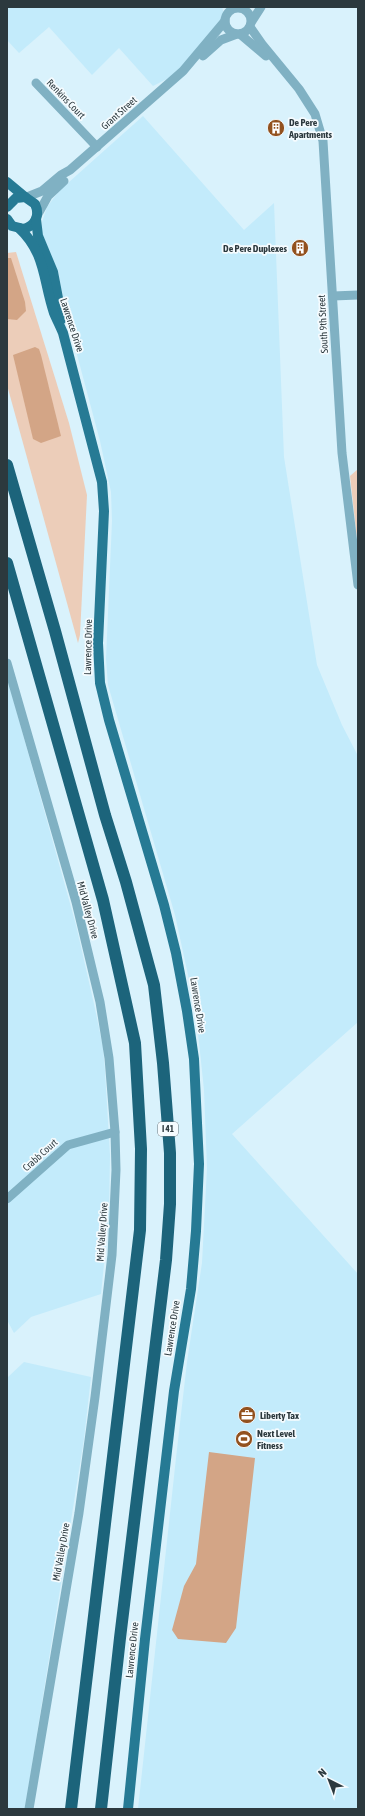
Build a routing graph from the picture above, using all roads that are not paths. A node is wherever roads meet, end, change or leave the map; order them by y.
1 (222, 7) edge
2 (237, 7) edge
3 (242, 7) edge
4 (261, 7) edge
5 (225, 20) junction
6 (251, 24) junction
7 (239, 34) junction
8 (182, 71) junction
9 (285, 72) junction
10 (36, 83) dead end
11 (97, 147) junction
12 (70, 170) junction
13 (7, 182) edge
14 (26, 197) junction
15 (7, 207) edge
16 (37, 217) junction
17 (7, 219) edge
18 (14, 229) edge
19 (358, 295) edge
20 (333, 296) junction
21 (63, 333) junction
22 (7, 465) edge
23 (7, 563) edge
24 (358, 585) edge
25 (7, 663) edge
26 (115, 1132) junction
27 (7, 1199) edge
28 (29, 1809) edge
29 (71, 1809) edge
30 (101, 1809) edge
31 (128, 1809) edge

1 - 5 street
2 - 3 street, Grant Street
2 - 5 street, Grant Street
3 - 6 street, Grant Street
4 - 6 street, Grant Street
5 - 7 street
5 - 8 street, Grant Street
6 - 7 street, Grant Street
6 - 9 street, South 9th Street
7 - 8 street, Grant Street
7 - 9 street, South 9th Street
8 - 11 street, Grant Street
9 - 20 street, South 9th Street
10 - 11 street, Renkins Court
11 - 12 street, Grant Street
12 - 14 street, Grant Street
12 - 16 street, Grant Street
13 - 14 main road
14 - 15 main road
14 - 16 main road
16 - 18 main road
16 - 21 main road
17 - 18 main road, Lawrence Drive
18 - 21 main road, Lawrence Drive
19 - 20 street
20 - 24 street, South 9th Street
21 - 31 main road, Lawrence Drive
22 - 30 highway, I 41
23 - 29 highway
25 - 26 street, Mid Valley Drive
26 - 27 street, Crabb Court
26 - 28 street, Mid Valley Drive

